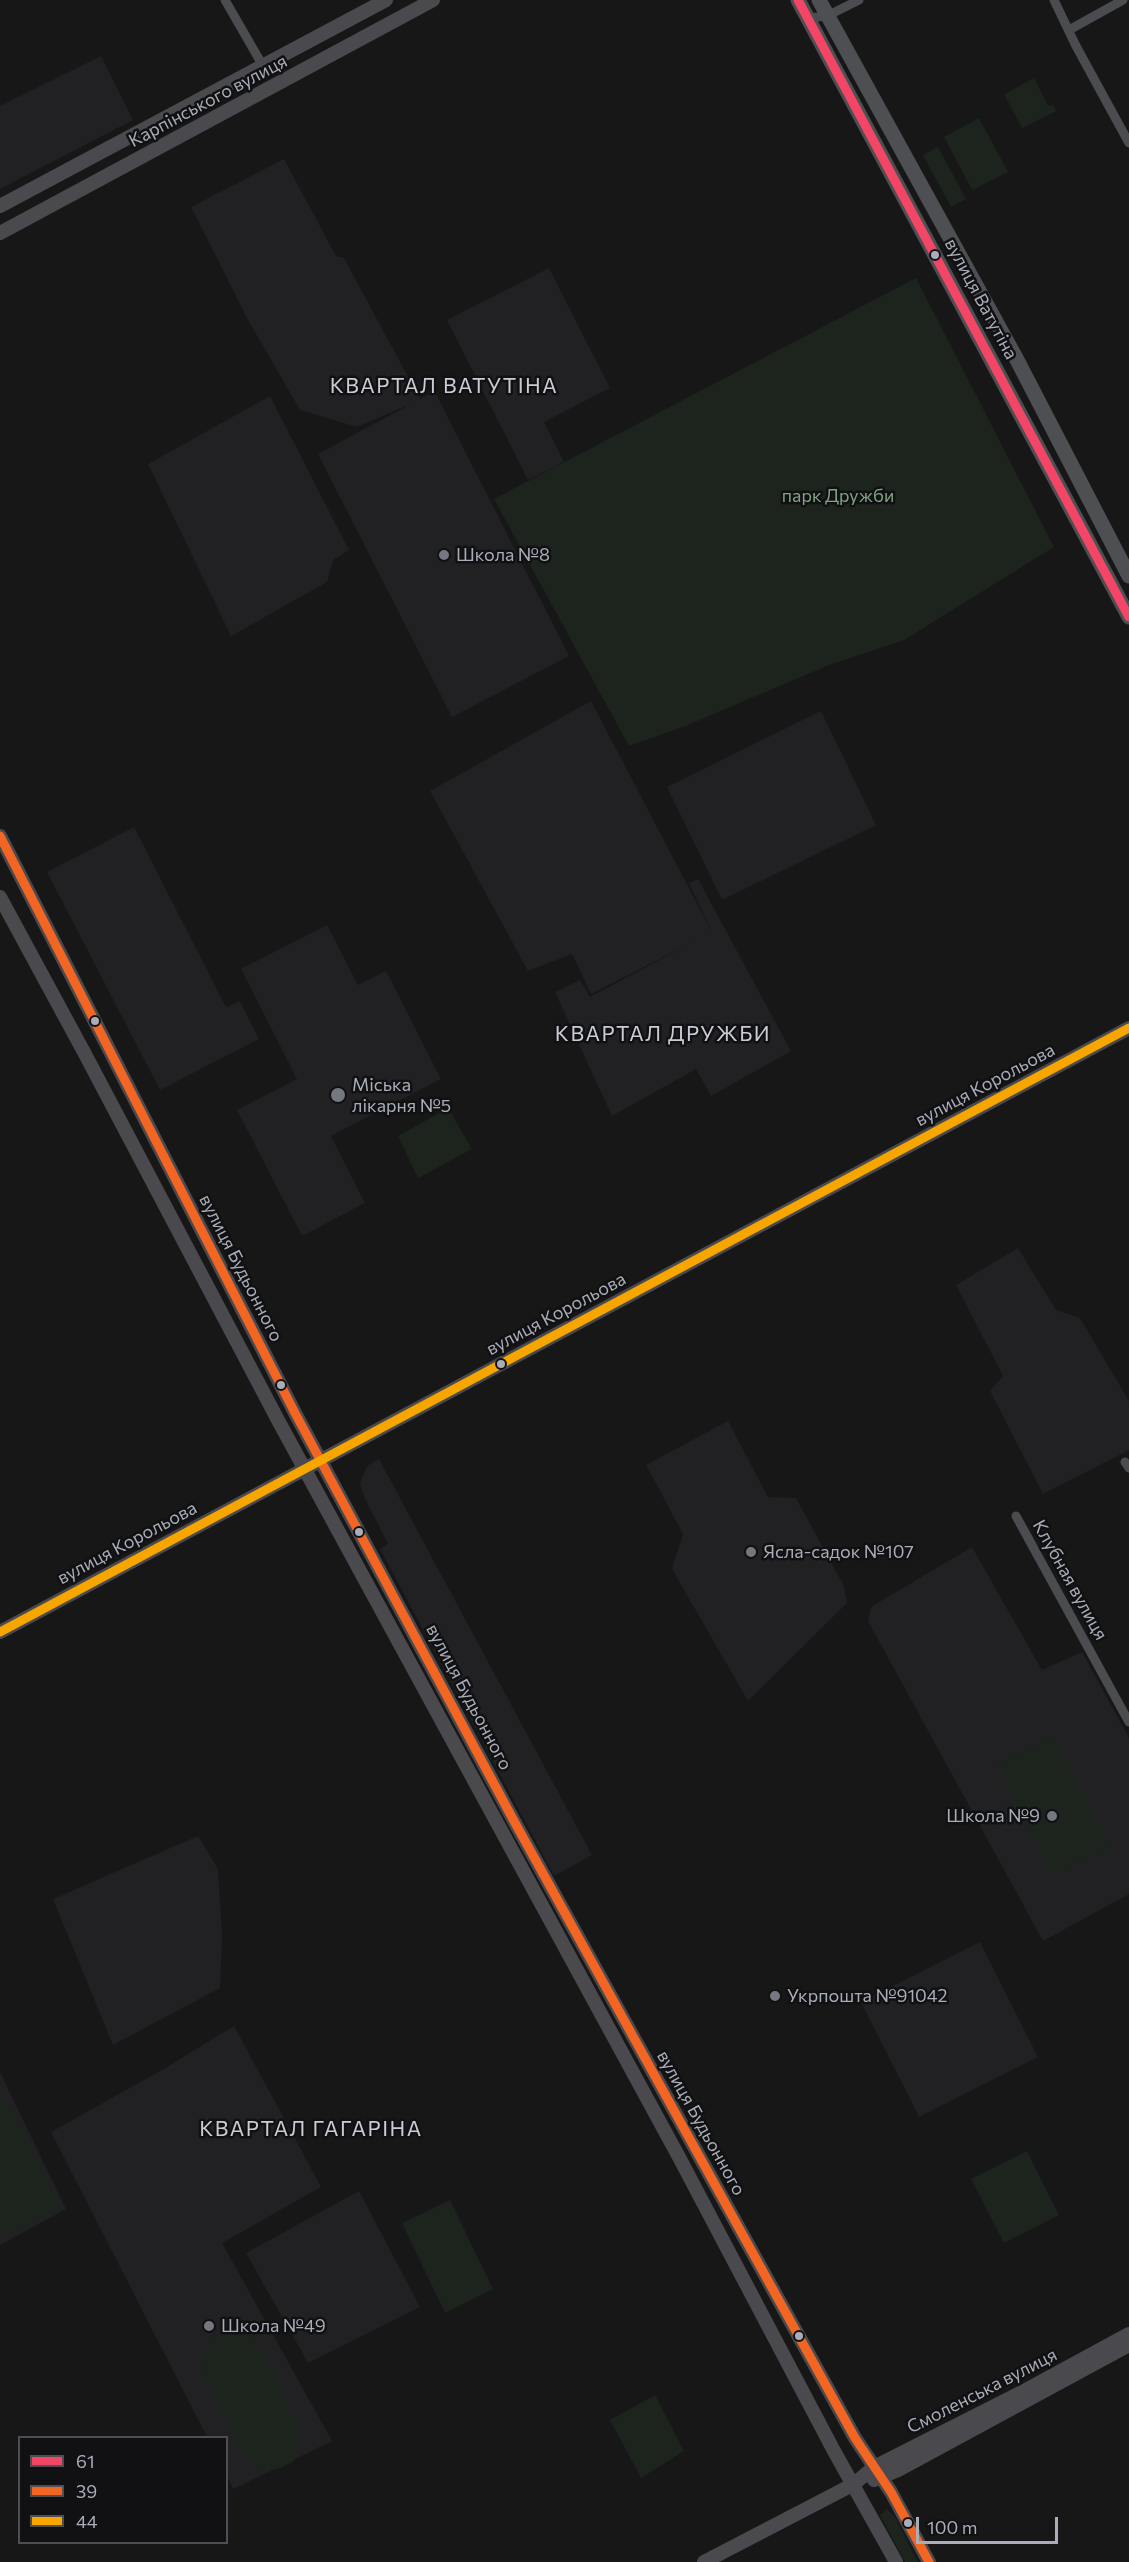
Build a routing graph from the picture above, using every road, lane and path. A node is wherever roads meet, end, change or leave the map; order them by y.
1 (225, 0) edge
2 (386, 0) edge
3 (433, 0) edge
4 (798, 0) edge
5 (819, 0) edge
6 (859, 0) edge
7 (1054, 0) edge
8 (1123, 0) edge
9 (827, 16) junction
10 (808, 18) junction
11 (1069, 30) junction
12 (263, 66) junction
13 (1129, 143) edge
14 (0, 206) edge
15 (0, 233) edge
16 (1127, 566) edge
17 (1129, 617) edge
18 (0, 836) edge
19 (0, 897) edge
20 (1129, 1028) edge
21 (321, 1460) junction
22 (304, 1469) junction
23 (1016, 1516) dead end
24 (0, 1632) edge
25 (1129, 1722) edge
26 (1129, 2334) edge
27 (1129, 2345) edge
28 (878, 2473) junction
29 (854, 2484) junction
30 (704, 2562) edge
31 (896, 2562) edge
32 (929, 2562) edge

1 - 12 street
2 - 12 main road, Карпінського вулиця
3 - 15 main road, Карпінського вулиця
4 - 10 main road, вулиця Ватутіна
5 - 9 main road, вулиця Ватутіна
6 - 9 street
7 - 11 street
8 - 11 street
9 - 10 street
9 - 16 main road, вулиця Ватутіна
10 - 17 main road, вулиця Ватутіна
11 - 13 street
12 - 14 main road, Карпінського вулиця
18 - 21 main road, вулиця Будьонного
19 - 22 main road, вулиця Будьонного
20 - 21 main road, вулиця Корольова
21 - 22 main road, вулиця Корольова
21 - 28 main road, вулиця Будьонного
22 - 24 main road, вулиця Корольова
22 - 29 main road, вулиця Будьонного
23 - 25 street, Клубная вулиця
26 - 28 main road, Смоленська вулиця
27 - 28 main road, Смоленська вулиця
28 - 29 main road, Смоленська вулиця
28 - 32 main road, вулиця Будьонного
29 - 30 main road, Смоленська вулиця
29 - 31 main road, вулиця Будьонного

